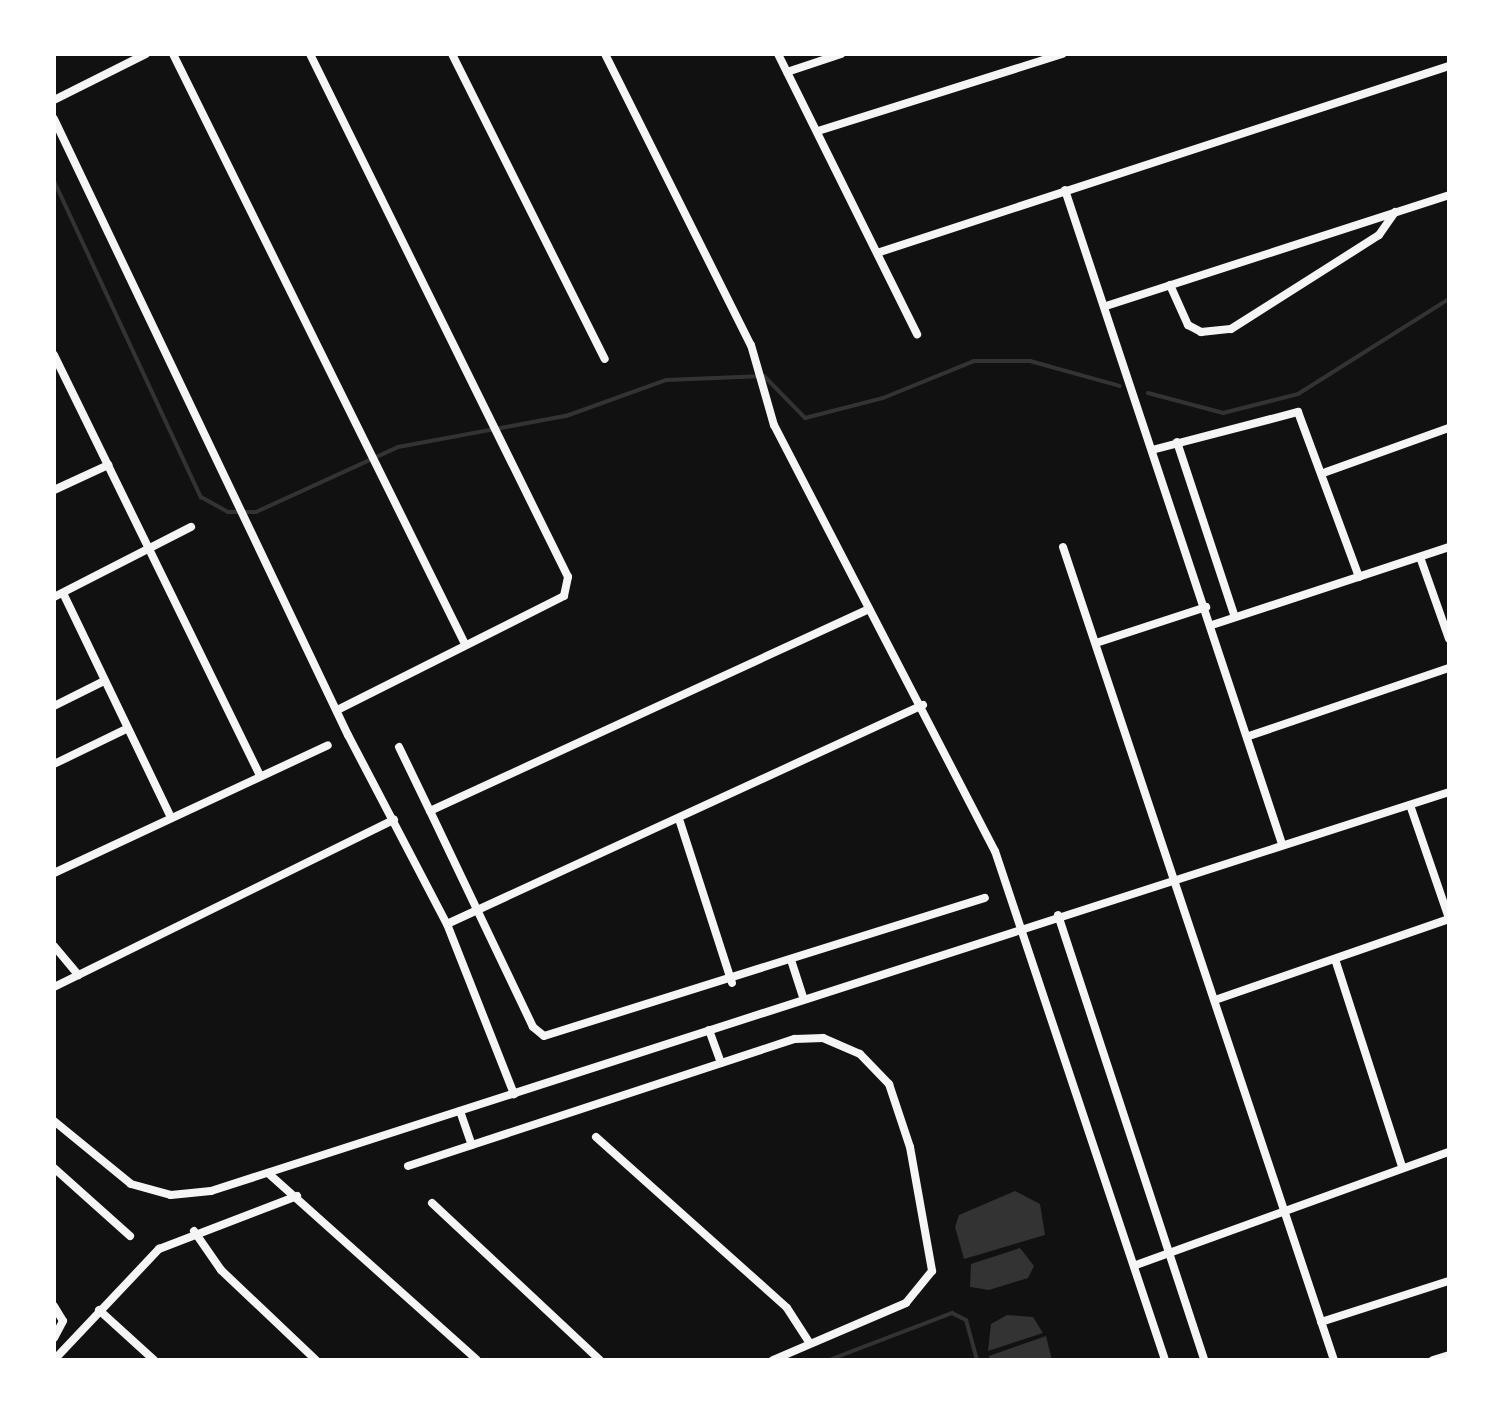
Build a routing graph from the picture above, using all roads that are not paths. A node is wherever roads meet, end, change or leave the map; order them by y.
1 (146, 54) edge
2 (173, 54) edge
3 (310, 54) edge
4 (452, 54) edge
5 (605, 54) edge
6 (778, 54) edge
7 (841, 54) edge
8 (1062, 54) edge
9 (1449, 66) edge
10 (787, 72) junction
11 (54, 100) edge
12 (54, 119) edge
13 (818, 131) junction
14 (1065, 190) junction
15 (1449, 195) edge
16 (1395, 212) junction
17 (880, 252) junction
18 (1170, 285) junction
19 (1106, 306) junction
20 (917, 334) dead end
21 (54, 355) edge
22 (605, 359) dead end
23 (1449, 428) edge
24 (1177, 442) junction
25 (1152, 450) junction
26 (108, 465) junction
27 (1326, 472) junction
28 (54, 490) edge
29 (191, 527) dead end
30 (1063, 547) dead end
31 (1449, 547) edge
32 (148, 548) junction
33 (1420, 557) junction
34 (1359, 577) junction
35 (59, 595) edge
36 (1206, 607) junction
37 (869, 609) junction
38 (1235, 617) junction
39 (1212, 625) junction
40 (1449, 639) edge
41 (1096, 643) junction
42 (465, 644) junction
43 (1449, 668) edge
44 (102, 682) junction
45 (923, 705) junction
46 (54, 706) edge
47 (337, 710) junction
48 (126, 729) junction
49 (1249, 736) junction
50 (328, 745) dead end
51 (399, 747) dead end
52 (54, 764) edge
53 (259, 773) junction
54 (1449, 792) edge
55 (1410, 805) junction
56 (430, 811) junction
57 (170, 815) junction
58 (394, 820) junction
59 (680, 822) junction
60 (1282, 844) junction
61 (54, 873) edge
62 (1174, 877) junction
63 (985, 898) dead end
64 (479, 910) junction
65 (1058, 915) junction
66 (1449, 919) edge
67 (447, 924) junction
68 (1024, 926) junction
69 (54, 946) edge
70 (1335, 959) junction
71 (792, 963) junction
72 (78, 975) junction
73 (732, 983) junction
74 (54, 987) edge
75 (804, 999) junction
76 (1215, 1000) junction
77 (709, 1030) junction
78 (721, 1063) junction
79 (514, 1094) junction
80 (460, 1111) junction
81 (54, 1121) edge
82 (596, 1137) dead end
83 (472, 1145) junction
84 (1449, 1152) edge
85 (408, 1166) dead end
86 (1402, 1167) junction
87 (54, 1168) edge
88 (268, 1173) junction
89 (297, 1196) junction
90 (432, 1203) dead end
91 (1284, 1208) junction
92 (194, 1231) junction
93 (130, 1236) dead end
94 (1167, 1248) junction
95 (1136, 1265) junction
96 (1449, 1281) edge
97 (57, 1309) edge
98 (99, 1310) junction
99 (1321, 1322) junction
100 (54, 1338) edge
101 (809, 1342) junction
102 (1449, 1355) edge
103 (54, 1360) edge
104 (154, 1360) edge
105 (316, 1360) edge
106 (477, 1360) edge
107 (600, 1360) edge
108 (773, 1360) edge
109 (1165, 1360) edge
110 (1204, 1360) edge
111 (1334, 1360) edge
112 (1433, 1360) edge

1 - 11 street
2 - 42 street
3 - 42 street
4 - 22 street
5 - 37 street
6 - 10 street
7 - 10 street
8 - 13 street
9 - 14 street
10 - 13 street
12 - 47 street
13 - 17 street
14 - 17 street
14 - 19 street
15 - 16 street
16 - 18 street
16 - 18 street
17 - 20 street
18 - 19 street
19 - 25 street
21 - 26 street
23 - 27 street
24 - 25 street
24 - 27 street
24 - 38 street
25 - 36 street
26 - 28 street
26 - 32 street
27 - 34 street
29 - 32 street
30 - 41 street
31 - 33 street
32 - 35 street
32 - 53 street
33 - 34 street
33 - 40 street
34 - 38 street
35 - 44 street
36 - 39 street
36 - 41 street
37 - 45 street
37 - 56 street
38 - 39 street
39 - 49 street
41 - 62 street
42 - 47 street
43 - 49 street
44 - 46 street
44 - 48 street
45 - 59 street
45 - 68 street
47 - 58 street
48 - 52 street
48 - 57 street
49 - 60 street
50 - 53 street
51 - 56 street
53 - 57 street
54 - 55 street
55 - 60 street
55 - 66 street
56 - 64 street
57 - 61 street
58 - 67 street
58 - 72 street
59 - 64 street
59 - 73 street
60 - 62 street
62 - 65 street
62 - 76 street
63 - 71 street
64 - 67 street
64 - 73 street
65 - 68 street
65 - 94 street
66 - 70 street
67 - 79 street
68 - 75 street
68 - 95 street
69 - 72 street
70 - 76 street
70 - 86 street
71 - 73 street
71 - 75 street
72 - 74 street
75 - 77 street
76 - 91 street
77 - 78 street
77 - 79 street
78 - 83 street
78 - 101 street
79 - 80 street
80 - 83 street
80 - 88 street
81 - 88 street
82 - 101 street
83 - 85 street
84 - 86 street
86 - 91 street
87 - 93 street
88 - 89 street
89 - 92 street
89 - 106 street
90 - 107 street
91 - 94 street
91 - 99 street
92 - 98 street
92 - 105 street
94 - 95 street
94 - 110 street
95 - 109 street
96 - 99 street
97 - 100 street
98 - 103 street
98 - 104 street
99 - 111 street
101 - 108 street
102 - 112 street

